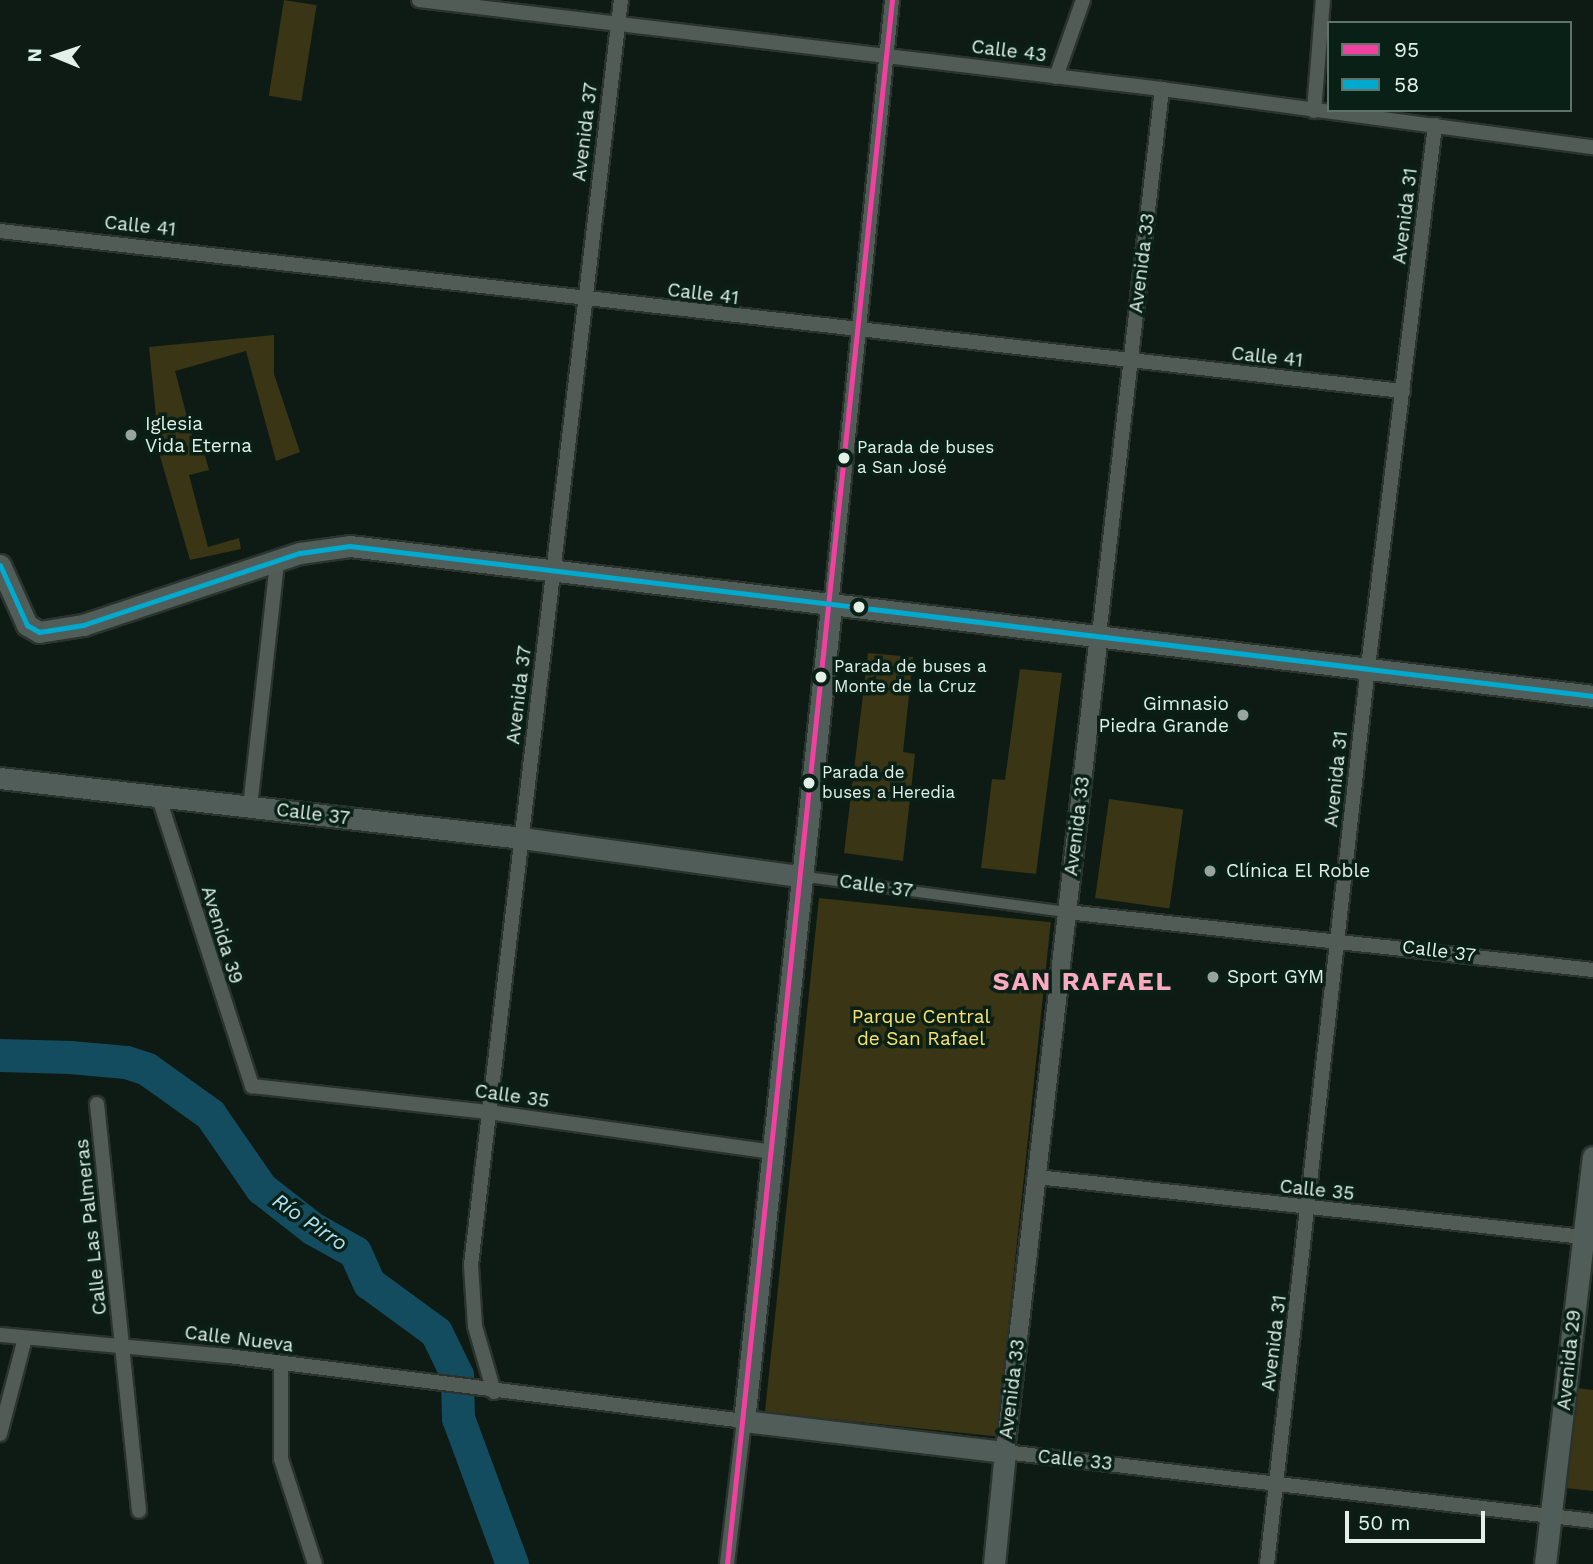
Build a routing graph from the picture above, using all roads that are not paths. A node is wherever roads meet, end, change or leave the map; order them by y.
1 (419, 0) edge
2 (621, 0) edge
3 (892, 0) edge
4 (1083, 0) edge
5 (1323, 0) edge
6 (618, 24) junction
7 (887, 55) junction
8 (1056, 77) junction
9 (1162, 89) junction
10 (1314, 111) junction
11 (1435, 125) junction
12 (1593, 147) edge
13 (0, 230) edge
14 (585, 298) junction
15 (858, 332) junction
16 (1130, 361) junction
17 (1403, 391) junction
18 (277, 561) junction
19 (0, 565) edge
20 (553, 568) junction
21 (831, 607) junction
22 (1099, 635) junction
23 (1368, 667) junction
24 (1593, 696) edge
25 (0, 778) edge
26 (159, 798) junction
27 (250, 807) junction
28 (522, 838) junction
29 (800, 876) junction
30 (1067, 912) junction
31 (1339, 939) junction
32 (1593, 970) edge
33 (249, 1083) joint
34 (97, 1104) dead end
35 (488, 1112) junction
36 (771, 1152) junction
37 (1593, 1157) edge
38 (1037, 1177) junction
39 (1310, 1208) junction
40 (1588, 1238) edge
41 (0, 1335) edge
42 (25, 1338) junction
43 (124, 1347) junction
44 (281, 1363) junction
45 (473, 1390) joint
46 (494, 1392) junction
47 (744, 1421) junction
48 (0, 1434) edge
49 (1005, 1452) junction
50 (1277, 1482) junction
51 (139, 1511) dead end
52 (1551, 1516) junction
53 (1593, 1521) edge
54 (315, 1564) edge
55 (727, 1564) edge
56 (994, 1564) edge
57 (1267, 1564) edge
58 (1545, 1564) edge

1 - 6 street, Calle 43
2 - 6 street, Avenida 37
3 - 7 street
4 - 8 street
5 - 10 street
6 - 7 street, Calle 43
6 - 14 street, Avenida 37
7 - 8 street, Calle 43
7 - 15 street
8 - 9 street, Calle 43
9 - 10 street, Calle 43
9 - 16 street, Avenida 33
10 - 11 street, Calle 43
11 - 12 street, Calle 43
11 - 17 street, Avenida 31
13 - 14 street, Calle 41
14 - 15 street, Calle 41
14 - 20 street, Avenida 37
15 - 16 street, Calle 41
15 - 21 street
16 - 17 street, Calle 41
16 - 22 street, Avenida 33
17 - 23 street, Avenida 31
18 - 19 main road
18 - 20 main road
18 - 27 street
20 - 21 main road
20 - 28 street, Avenida 37
21 - 22 main road
21 - 29 main road
22 - 23 main road
22 - 30 street, Avenida 33
23 - 24 main road
23 - 31 street, Avenida 31
25 - 26 main road, Calle 37
26 - 27 main road, Calle 37
26 - 33 street, Avenida 39
27 - 28 main road, Calle 37
28 - 29 main road, Calle 37
28 - 35 street, Avenida 37
29 - 30 street, Calle 37
29 - 36 main road
30 - 31 street, Calle 37
30 - 38 street, Avenida 33
31 - 32 street, Calle 37
31 - 39 street, Avenida 31
33 - 35 street, Calle 35
34 - 43 street, Calle Las Palmeras
35 - 36 street, Calle 35
35 - 46 street, Avenida 37
36 - 47 main road
37 - 40 main road, Avenida 29
38 - 39 street, Calle 35
38 - 49 street, Avenida 33
39 - 40 street, Calle 35
39 - 50 street, Avenida 31
40 - 52 main road, Avenida 29
41 - 42 street, Calle Nueva
42 - 43 street, Calle Nueva
42 - 48 street
43 - 44 street, Calle Nueva
43 - 51 street, Calle Las Palmeras
44 - 45 street, Calle Nueva
44 - 54 street
45 - 46 street, Calle 33
46 - 47 street, Calle 33
47 - 49 main road, Calle 33
47 - 55 street
49 - 50 street, Calle 33
49 - 56 main road, Avenida 33
50 - 52 street, Calle 33
50 - 57 street, Avenida 31
52 - 53 street, Calle 33
52 - 58 main road, Avenida 29

